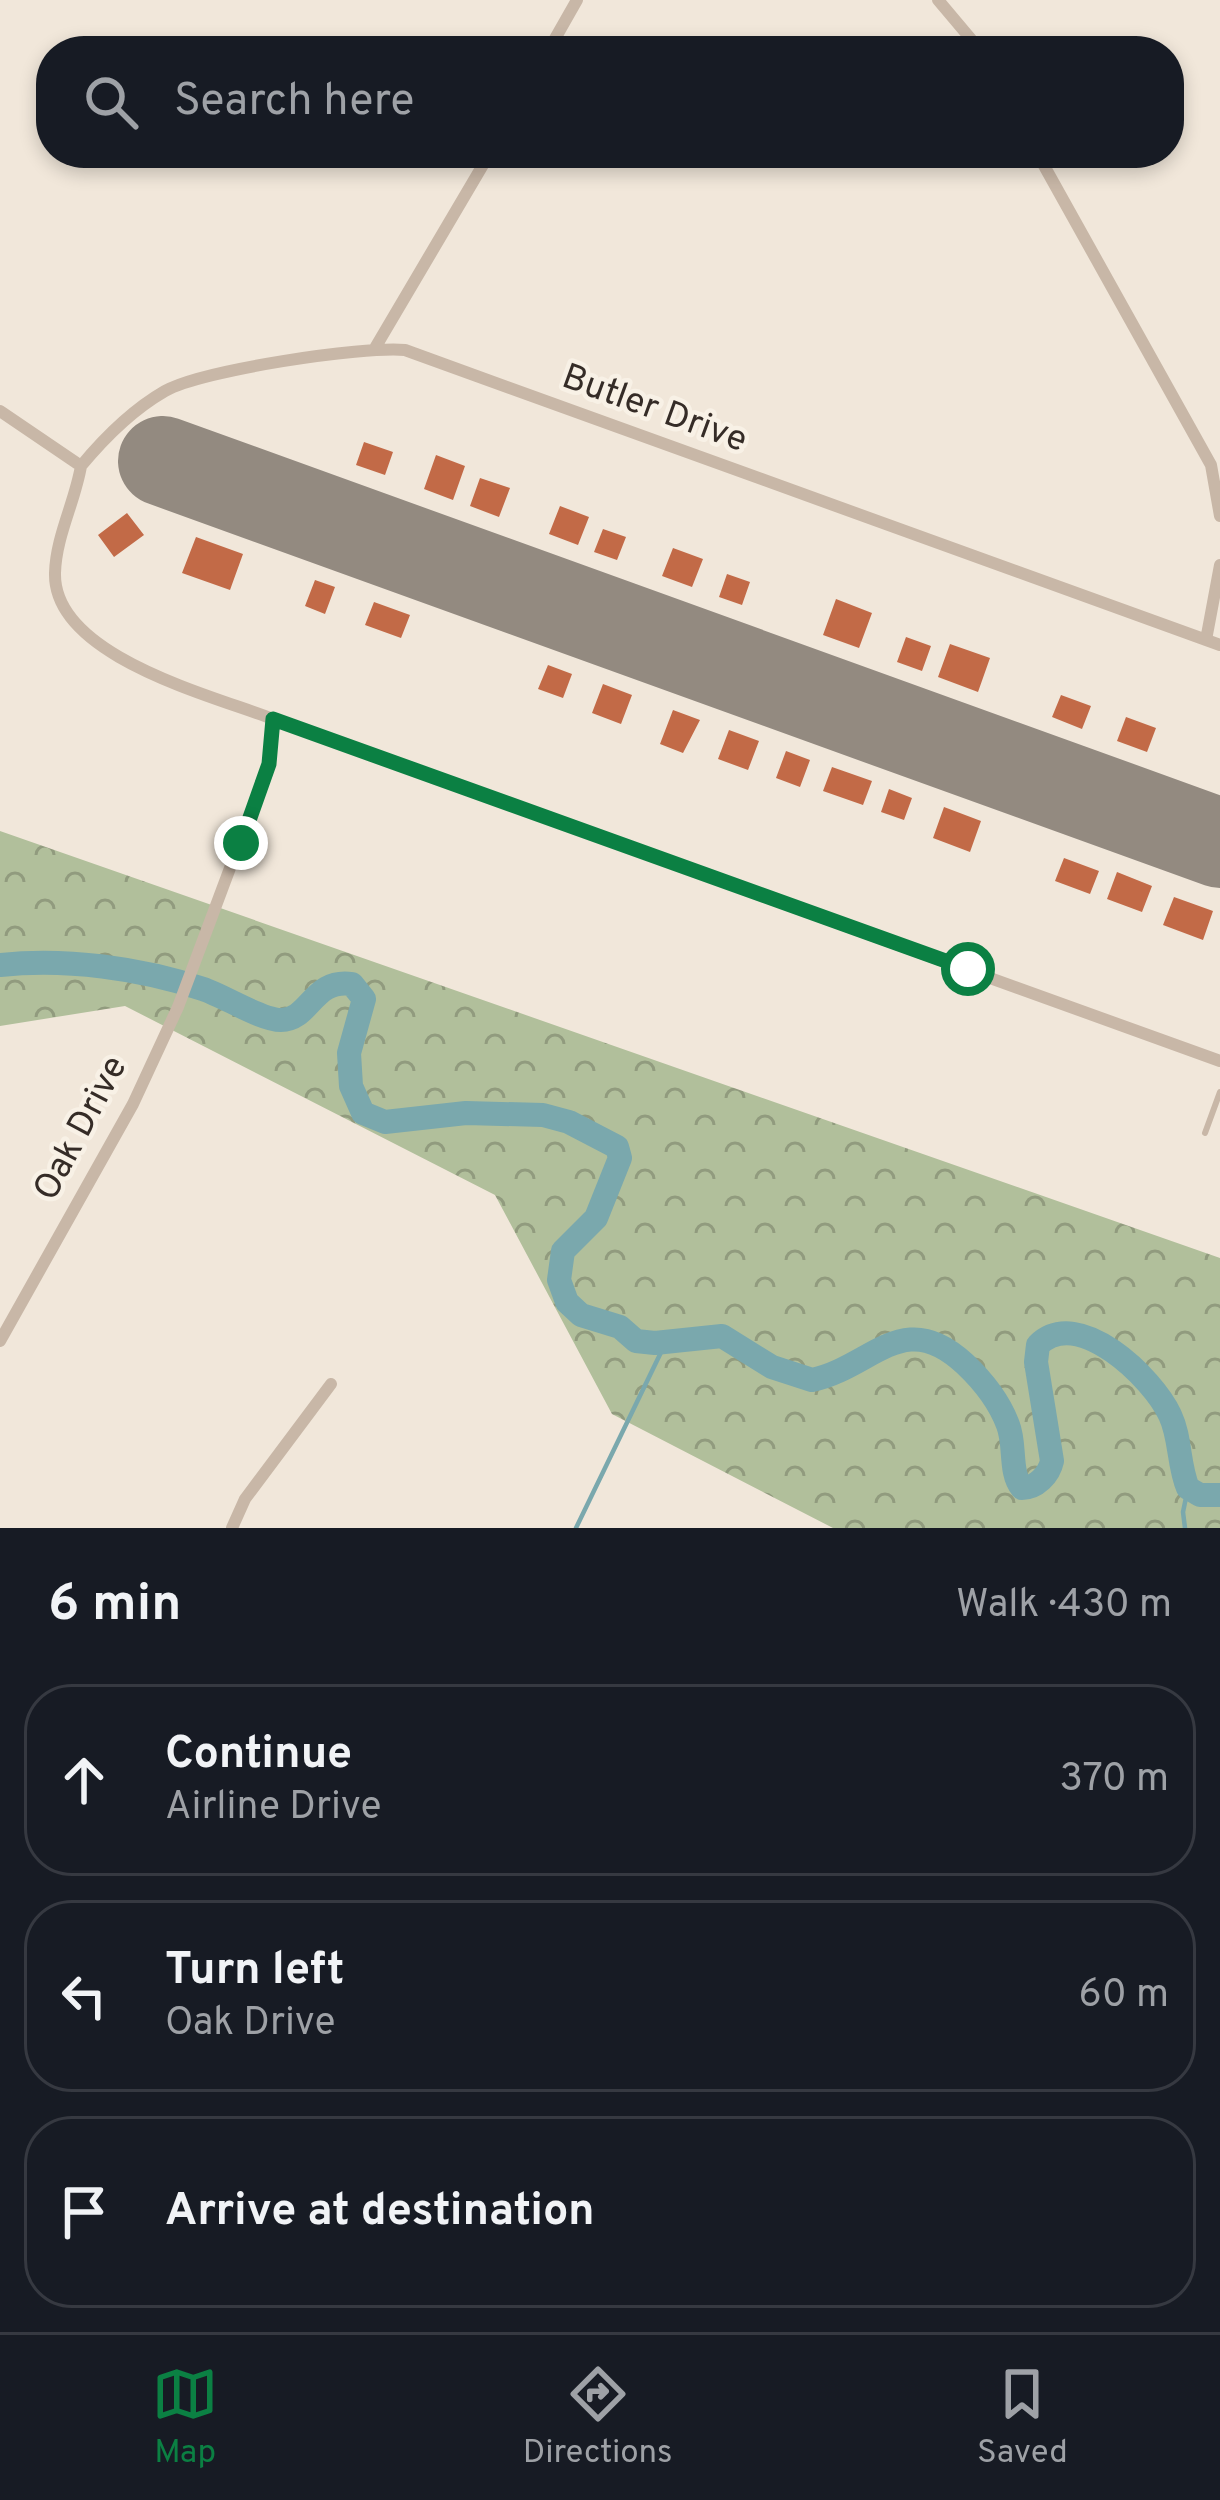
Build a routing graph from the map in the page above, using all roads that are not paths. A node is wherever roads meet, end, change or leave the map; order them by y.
1 (577, 0) edge
2 (938, 0) edge
3 (557, 36) edge
4 (969, 36) edge
5 (481, 168) edge
6 (1045, 168) edge
7 (375, 348) junction
8 (0, 411) edge
9 (81, 466) junction
10 (1220, 516) edge
11 (1220, 565) edge
12 (1213, 643) edge
13 (273, 719) junction
14 (1220, 1060) edge
15 (1220, 1092) edge
16 (1205, 1133) dead end
17 (0, 1341) edge
18 (332, 1384) dead end
19 (232, 1528) edge

1 - 3 street
2 - 4 street
5 - 7 street
6 - 10 street
7 - 9 street, Butler Drive
7 - 12 street, Butler Drive
8 - 9 street
9 - 13 street
11 - 12 street
13 - 14 street
13 - 17 street, Oak Drive
15 - 16 lane
18 - 19 street

